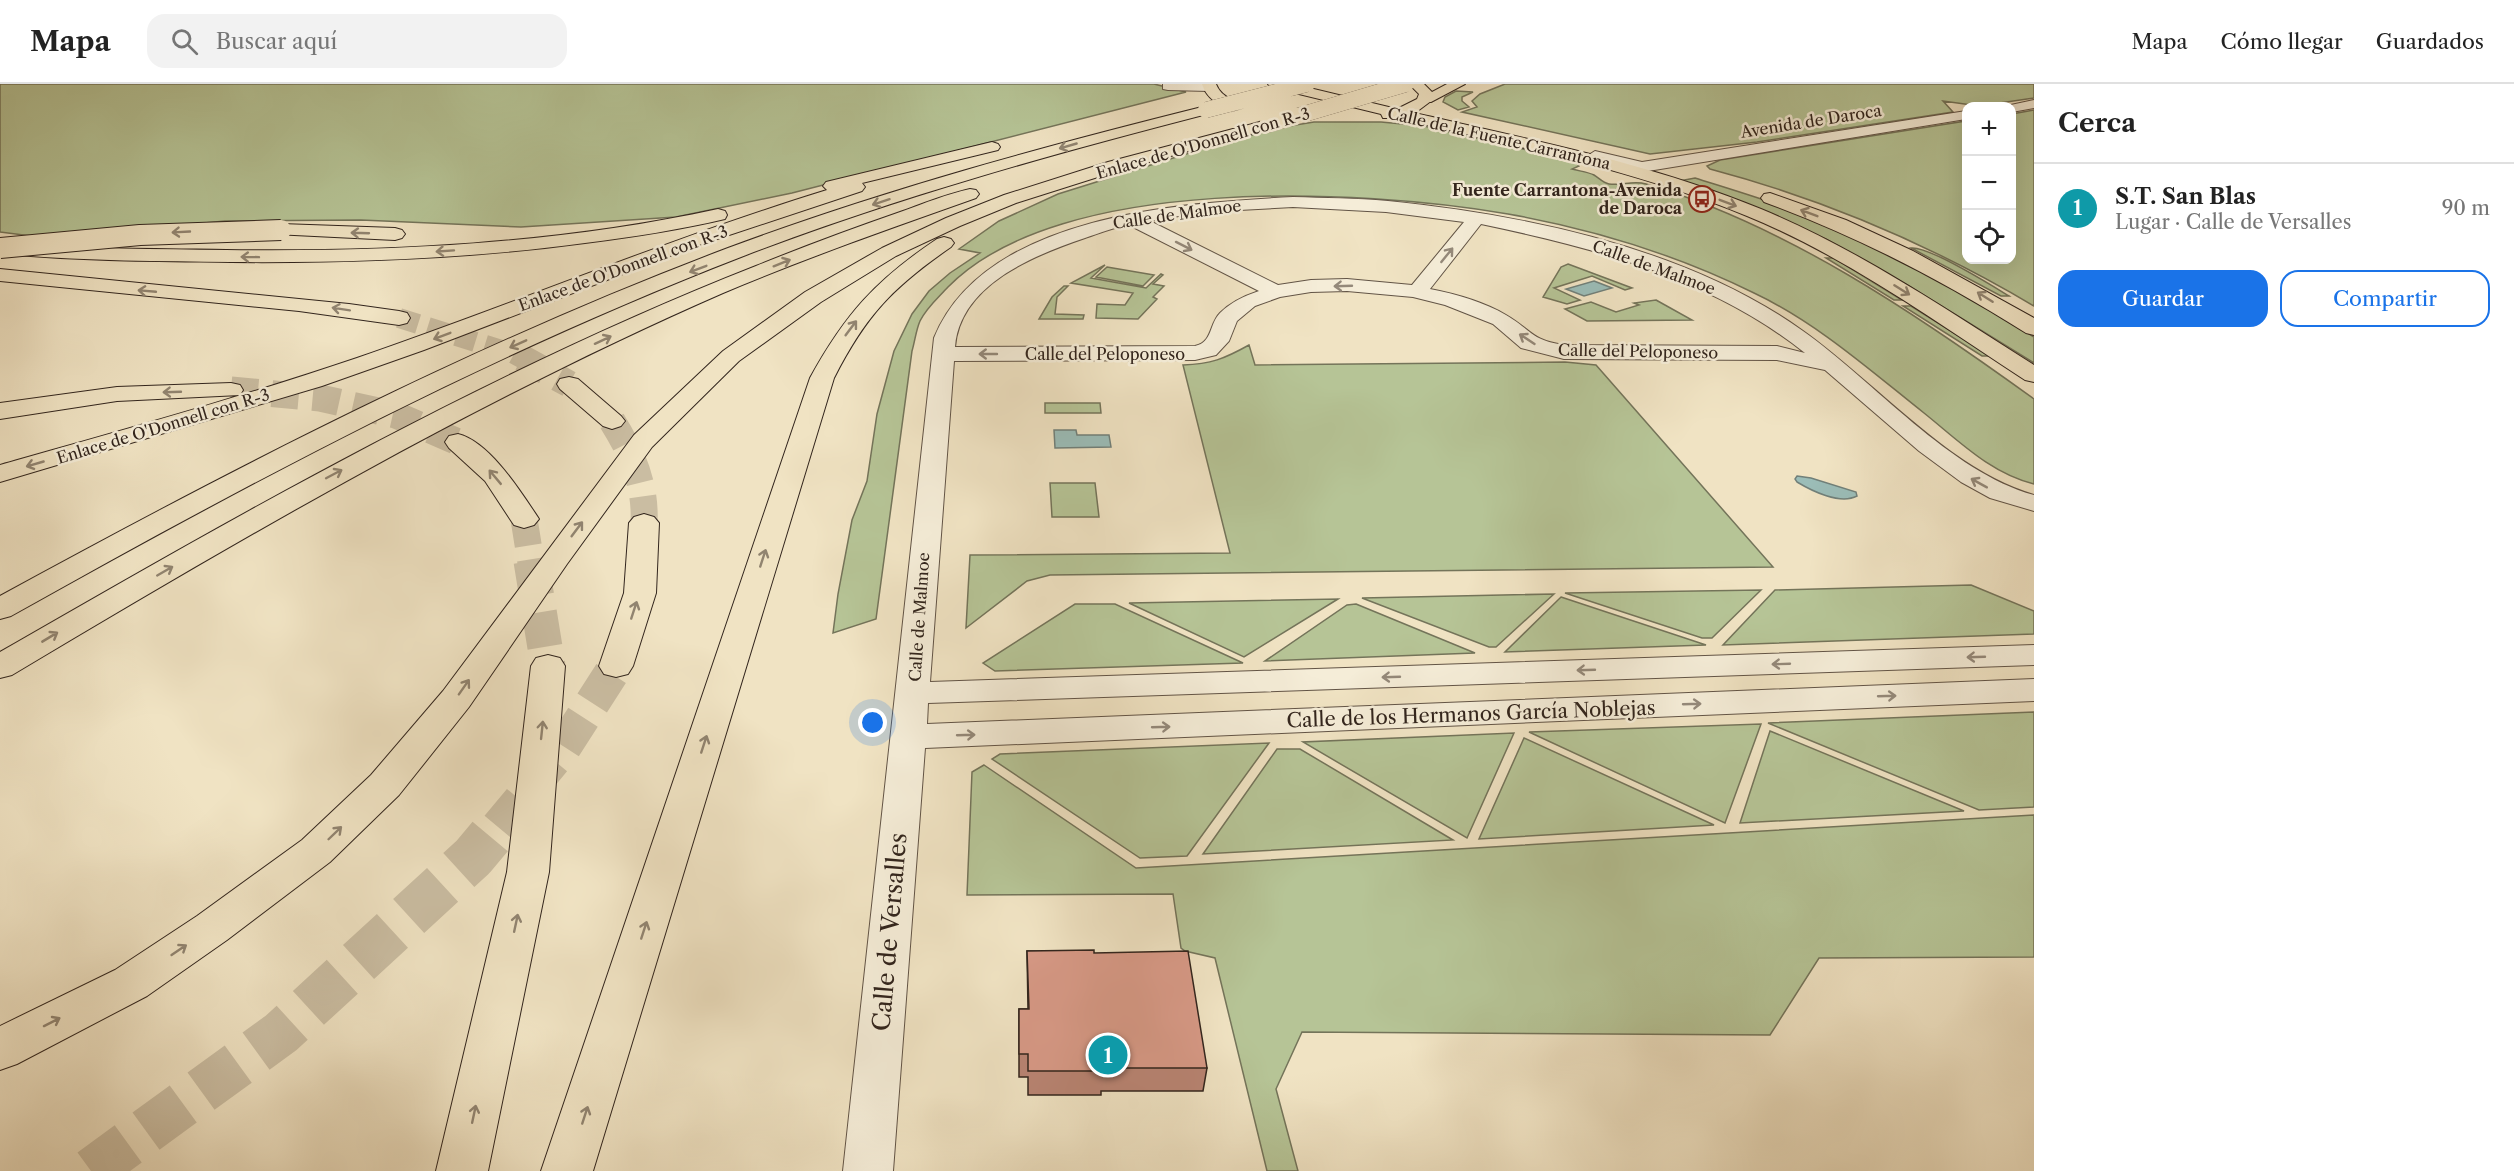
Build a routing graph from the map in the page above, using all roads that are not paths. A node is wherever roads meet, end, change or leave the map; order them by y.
1 (1252, 84) edge
2 (1275, 84) edge
3 (1308, 84) edge
4 (1362, 84) edge
5 (1406, 84) edge
6 (1416, 84) edge
7 (1458, 84) edge
8 (1168, 86) dead end
9 (1209, 86) edge
10 (1420, 103) junction
11 (2034, 104) edge
12 (2016, 107) edge
13 (1397, 113) junction
14 (1962, 116) edge
15 (1119, 117) dead end
16 (1510, 135) junction
17 (1662, 165) junction
18 (1114, 166) junction
19 (752, 206) junction
20 (1476, 218) junction
21 (1132, 219) junction
22 (0, 242) edge
23 (0, 248) edge
24 (188, 256) junction
25 (0, 275) edge
26 (1274, 291) junction
27 (1418, 291) junction
28 (399, 318) tunnel mouth
29 (2034, 328) edge
30 (1787, 330) junction
31 (1777, 353) junction
32 (945, 354) junction
33 (1832, 367) junction
34 (2034, 375) edge
35 (569, 384) tunnel mouth
36 (231, 390) tunnel mouth
37 (0, 411) edge
38 (612, 420) tunnel mouth
39 (458, 442) tunnel mouth
40 (0, 474) edge
41 (2034, 503) edge
42 (524, 519) tunnel mouth
43 (644, 524) tunnel mouth
44 (0, 609) edge
45 (2034, 655) edge
46 (548, 666) tunnel mouth
47 (616, 666) tunnel mouth
48 (0, 667) edge
49 (2034, 690) edge
50 (914, 693) junction
51 (908, 737) junction
52 (0, 1048) edge
53 (462, 1171) edge
54 (567, 1171) edge
55 (868, 1171) edge

1 - 15 main road
2 - 13 main road, Calle de la Fuente Carrantona
3 - 10 main road, Calle de la Fuente Carrantona
3 -> 44 main road, bridge
48 -> 4 main road, bridge
5 - 18 main road, Enlace de O'Donnell con R-3, bridge
6 - 10 main road
7 - 10 main road
8 - 9 street
9 - 13 main road
10 - 13 main road
10 - 16 main road, Calle de la Fuente Carrantona
11 - 12 street
13 - 16 main road, Calle de la Fuente Carrantona
14 - 17 street, Avenida de Daroca
16 - 17 main road, Calle de la Fuente Carrantona
16 -> 34 main road, Calle de la Fuente Carrantona
29 -> 17 main road, Calle de la Fuente Carrantona
52 -> 18 main road
54 -> 18 main road, Enlace de O'Donnell con R-3
19 -> 23 main road, bridge
19 -> 24 main road
19 -> 40 main road, Enlace de O'Donnell con R-3
20 - 21 street, Calle de Malmoe
27 -> 20 street
20 - 30 street, Calle de Malmoe
21 -> 26 street
21 - 32 street, Calle de Malmoe
22 - 24 main road
23 - 24 main road
28 -> 25 main road
27 -> 26 street, Calle del Peloponeso
26 -> 32 street, Calle del Peloponeso
31 -> 27 street, Calle del Peloponeso
30 - 31 street
30 - 33 street, Calle de Malmoe
31 - 33 street, Calle del Peloponeso
32 - 50 street, Calle de Malmoe
41 -> 33 street, Calle de Malmoe
35 - 38 main road
36 -> 37 main road
42 -> 39 main road
47 -> 43 main road
45 -> 50 street, Calle de los Hermanos García Noblejas
53 -> 46 main road
51 -> 49 street, Calle de los Hermanos García Noblejas
50 - 51 street, Calle de Versalles
51 - 55 street, Calle de Versalles

